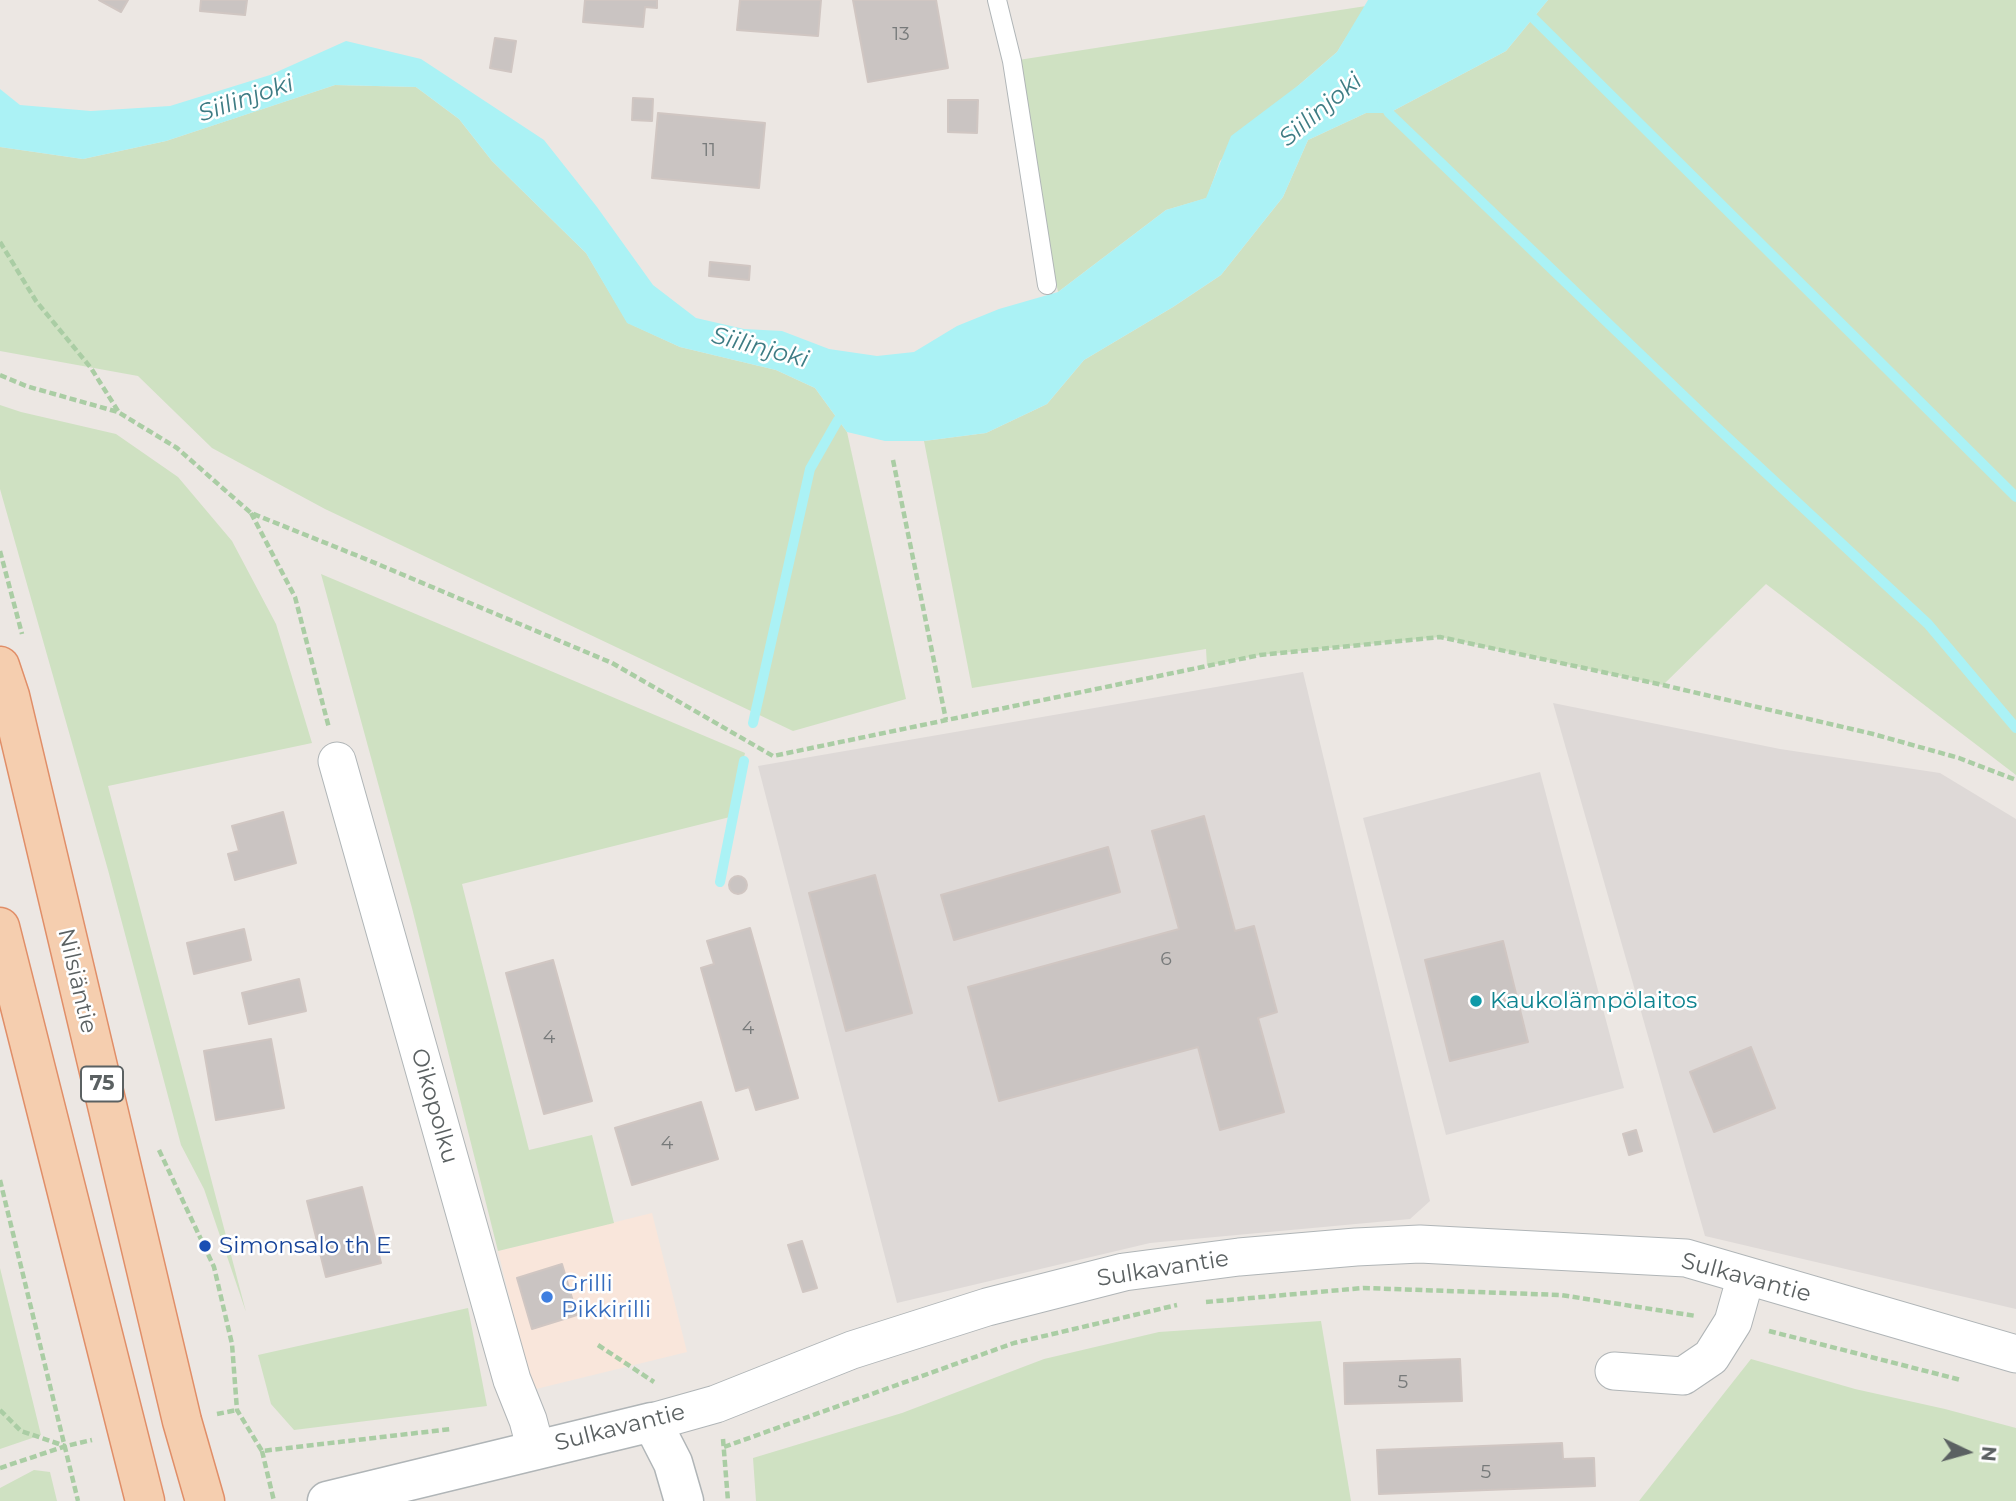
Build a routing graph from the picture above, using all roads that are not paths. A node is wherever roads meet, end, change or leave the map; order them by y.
1 (997, 0) edge
2 (1047, 285) dead end
3 (12, 654) edge
4 (337, 761) road end
5 (0, 927) edge
6 (1746, 1276) junction
7 (2016, 1354) edge
8 (1614, 1371) dead end
9 (652, 1422) junction
10 (536, 1450) junction
11 (145, 1501) edge
12 (205, 1501) edge
13 (327, 1501) edge
14 (684, 1501) edge

1 - 2 lane
3 - 12 main road, Nilsiäntie / 75
4 - 10 street, Oikopolku
5 - 11 main road
6 - 7 street, Sulkavantie
6 - 8 street
6 - 9 street, Sulkavantie
9 - 10 street, Sulkavantie
9 - 14 street
10 - 13 street, Sulkavantie

